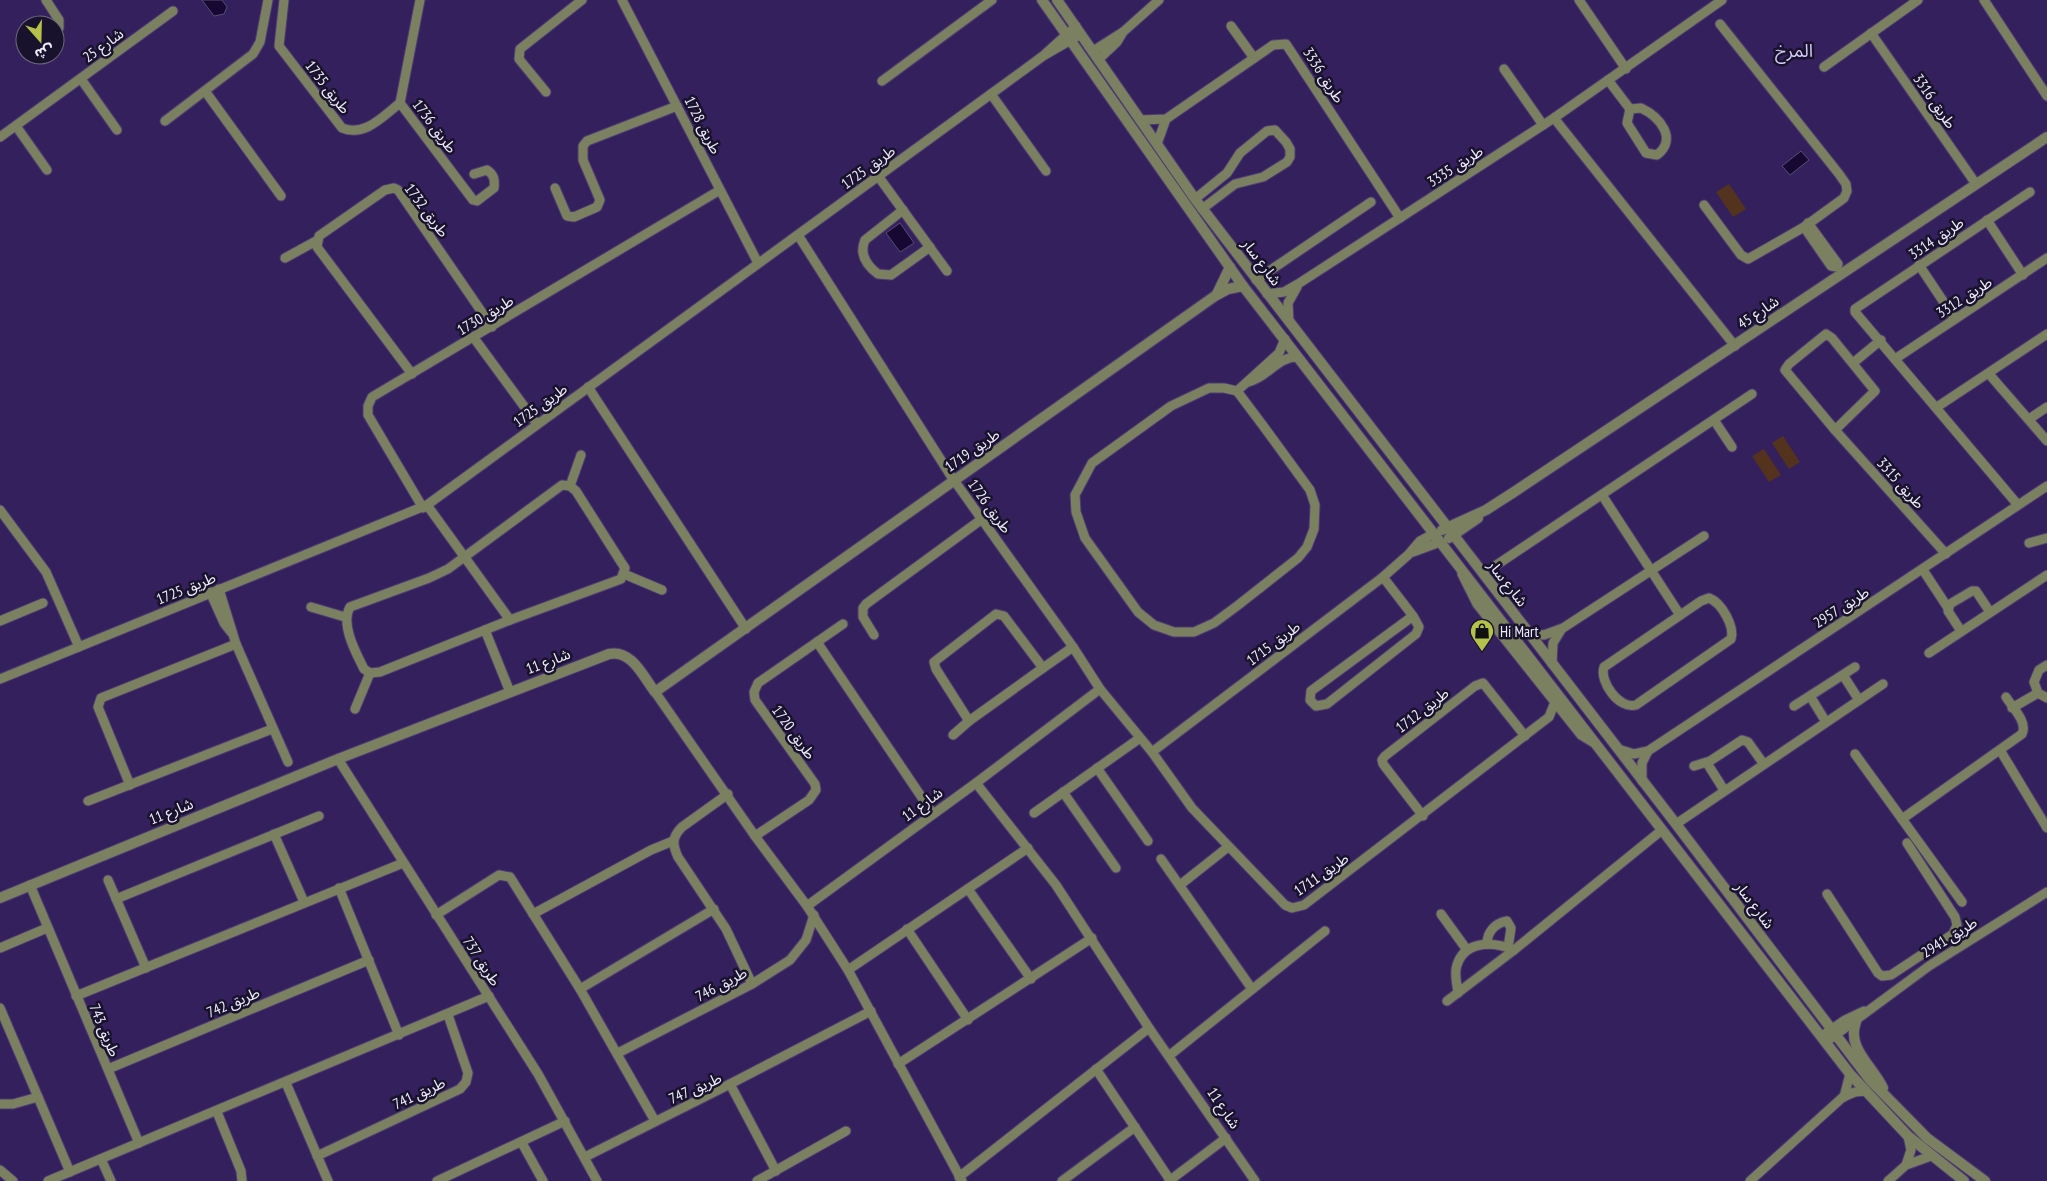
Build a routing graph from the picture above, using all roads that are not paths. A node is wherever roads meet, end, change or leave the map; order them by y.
1 (46, 0) edge
2 (268, 0) edge
3 (284, 0) edge
4 (420, 0) edge
5 (582, 0) edge
6 (622, 0) edge
7 (992, 0) edge
8 (1042, 0) edge
9 (1057, 0) edge
10 (1159, 0) edge
11 (1579, 0) edge
12 (1722, 0) edge
13 (1918, 0) edge
14 (1984, 0) edge
15 (173, 11) dead end
16 (56, 15) edge
17 (1720, 24) dead end
18 (1231, 26) dead end
19 (1078, 30) junction
20 (1871, 33) junction
21 (1069, 37) junction
22 (1096, 55) junction
23 (1254, 58) junction
24 (1824, 67) dead end
25 (1504, 69) dead end
26 (1626, 69) junction
27 (81, 79) junction
28 (1608, 80) junction
29 (882, 81) dead end
30 (205, 90) junction
31 (546, 92) dead end
32 (991, 94) junction
33 (2047, 96) edge
34 (400, 103) junction
35 (677, 106) junction
36 (1630, 109) junction
37 (1554, 118) junction
38 (165, 120) dead end
39 (1140, 120) junction
40 (1166, 120) junction
41 (1543, 125) junction
42 (16, 126) junction
43 (117, 130) dead end
44 (0, 137) edge
45 (2047, 137) edge
46 (1157, 144) junction
47 (47, 170) dead end
48 (1046, 171) dead end
49 (474, 174) dead end
50 (878, 176) junction
51 (1976, 184) junction
52 (555, 188) dead end
53 (720, 190) junction
54 (2030, 192) dead end
55 (281, 196) dead end
56 (1195, 199) junction
57 (1371, 202) dead end
58 (1704, 205) dead end
59 (1202, 209) junction
60 (903, 210) junction
61 (1400, 218) junction
62 (1988, 220) junction
63 (1806, 225) junction
64 (798, 235) junction
65 (316, 241) junction
66 (930, 247) junction
67 (286, 258) dead end
68 (2047, 258) edge
69 (758, 263) junction
70 (1920, 266) junction
71 (1230, 267) junction
72 (1839, 270) junction
73 (947, 271) dead end
74 (2023, 275) junction
75 (1256, 280) junction
76 (1298, 284) junction
77 (1243, 286) junction
78 (1267, 294) junction
79 (1215, 296) junction
80 (1956, 319) junction
81 (1289, 322) junction
82 (492, 327) junction
83 (2047, 334) edge
84 (474, 338) junction
85 (1285, 339) junction
86 (1880, 340) junction
87 (1735, 346) junction
88 (1298, 358) junction
89 (1895, 359) junction
90 (1853, 363) junction
91 (412, 374) junction
92 (1989, 374) junction
93 (1248, 382) junction
94 (588, 387) junction
95 (1237, 391) junction
96 (1752, 394) dead end
97 (2047, 407) edge
98 (1938, 408) junction
99 (2029, 419) junction
100 (1714, 420) junction
101 (537, 424) junction
102 (1835, 430) junction
103 (2047, 441) edge
104 (1732, 447) dead end
105 (581, 455) dead end
106 (954, 481) junction
107 (570, 486) junction
108 (2047, 486) edge
109 (1602, 495) junction
110 (2018, 505) junction
111 (425, 506) junction
112 (0, 510) edge
113 (982, 519) junction
114 (1450, 532) junction
115 (1704, 536) dead end
116 (1437, 538) junction
117 (2046, 541) edge
118 (2029, 543) dead end
119 (1946, 554) junction
120 (464, 556) junction
121 (1495, 566) dead end
122 (1459, 567) junction
123 (1923, 570) junction
124 (1652, 571) junction
125 (624, 574) junction
126 (2047, 574) edge
127 (1383, 577) junction
128 (662, 590) dead end
129 (214, 591) junction
130 (43, 603) dead end
131 (311, 607) dead end
132 (1948, 608) junction
133 (1990, 612) junction
134 (1680, 615) junction
135 (1413, 616) junction
136 (345, 617) junction
137 (510, 620) junction
138 (0, 621) edge
139 (843, 624) dead end
140 (1563, 628) junction
141 (746, 629) junction
142 (486, 630) junction
143 (1961, 631) junction
144 (1527, 633) junction
145 (874, 635) dead end
146 (817, 642) junction
147 (236, 644) junction
148 (79, 647) junction
149 (1073, 647) junction
150 (1929, 653) dead end
151 (1552, 664) junction
152 (2047, 666) edge
153 (1855, 667) dead end
154 (1042, 668) junction
155 (370, 673) junction
156 (1843, 675) junction
157 (0, 679) edge
158 (1883, 684) dead end
159 (1100, 689) junction
160 (510, 692) junction
161 (655, 692) junction
162 (2038, 693) junction
163 (1810, 696) junction
164 (2006, 698) dead end
165 (2047, 698) edge
166 (1859, 700) junction
167 (1554, 702) junction
168 (1794, 706) dead end
169 (2012, 708) junction
170 (355, 709) dead end
171 (1549, 717) junction
172 (1566, 717) junction
173 (969, 721) junction
174 (1826, 722) junction
175 (272, 729) junction
176 (953, 735) dead end
177 (1525, 736) junction
178 (1140, 738) junction
179 (1594, 743) junction
180 (1616, 748) junction
181 (1648, 750) junction
182 (2000, 750) junction
183 (1152, 752) junction
184 (1855, 754) dead end
185 (338, 759) junction
186 (288, 762) dead end
187 (1707, 763) junction
188 (1762, 763) junction
189 (1694, 766) dead end
190 (1097, 768) junction
191 (1642, 782) junction
192 (976, 784) junction
193 (130, 785) junction
194 (1724, 790) junction
195 (1063, 792) junction
196 (728, 794) junction
197 (88, 802) dead end
198 (1034, 813) dead end
199 (933, 814) junction
200 (319, 816) dead end
201 (1423, 816) junction
202 (1902, 819) junction
203 (1676, 824) junction
204 (2047, 828) edge
205 (1662, 830) junction
206 (274, 834) junction
207 (755, 836) junction
208 (673, 841) junction
209 (1148, 841) dead end
210 (1907, 842) dead end
211 (1228, 847) junction
212 (1028, 848) junction
213 (1161, 859) dead end
214 (403, 863) junction
215 (1116, 868) dead end
216 (108, 880) dead end
217 (30, 885) junction
218 (1180, 885) junction
219 (339, 888) junction
220 (968, 888) junction
221 (2047, 892) edge
222 (1827, 894) dead end
223 (0, 898) edge
224 (116, 899) junction
225 (304, 902) junction
226 (1962, 902) dead end
227 (807, 906) junction
228 (714, 909) junction
229 (533, 914) junction
230 (1441, 914) dead end
231 (436, 915) junction
232 (814, 915) junction
233 (47, 928) junction
234 (907, 929) junction
235 (1326, 930) dead end
236 (1092, 938) junction
237 (1487, 944) junction
238 (0, 948) edge
239 (1511, 949) junction
240 (1467, 950) junction
241 (1922, 954) junction
242 (369, 960) junction
243 (1929, 966) junction
244 (146, 968) junction
245 (848, 970) junction
246 (1031, 979) junction
247 (752, 984) junction
248 (580, 989) junction
249 (1252, 989) junction
250 (1458, 993) junction
251 (76, 996) junction
252 (489, 996) junction
253 (1447, 1001) dead end
254 (0, 1008) edge
255 (1869, 1009) junction
256 (871, 1011) junction
257 (448, 1015) junction
258 (968, 1020) junction
259 (1856, 1022) junction
260 (1150, 1028) junction
261 (1835, 1031) junction
262 (399, 1036) junction
263 (1824, 1039) junction
264 (618, 1053) junction
265 (1170, 1055) junction
266 (898, 1064) junction
267 (1096, 1069) junction
268 (108, 1070) junction
269 (1850, 1074) junction
270 (286, 1083) junction
271 (730, 1084) junction
272 (1866, 1091) junction
273 (38, 1097) junction
274 (1844, 1097) junction
275 (1887, 1099) junction
276 (0, 1104) edge
277 (217, 1112) junction
278 (565, 1121) junction
279 (655, 1121) junction
280 (1135, 1127) junction
281 (846, 1131) dead end
282 (1908, 1136) junction
283 (1226, 1138) junction
284 (139, 1143) junction
285 (522, 1143) junction
286 (317, 1156) junction
287 (1931, 1156) junction
288 (585, 1157) junction
289 (101, 1159) junction
290 (1906, 1165) junction
291 (0, 1170) edge
292 (776, 1170) junction
293 (70, 1172) junction
294 (961, 1179) edge
295 (13, 1181) edge
296 (48, 1181) edge
297 (111, 1181) edge
298 (242, 1181) edge
299 (328, 1181) edge
300 (437, 1181) edge
301 (543, 1181) edge
302 (597, 1181) edge
303 (757, 1181) edge
304 (1062, 1181) edge
305 (1170, 1181) edge
306 (1254, 1181) edge
307 (1750, 1181) edge
308 (1888, 1181) edge
309 (1964, 1181) edge
310 (1985, 1181) edge

1 - 16 street
2 - 30 street
3 - 34 street, طريق 1735
4 - 34 street, طريق 1736
5 - 31 street
6 - 35 street, طريق 1728
7 - 29 street
8 - 21 street, شارع سار
9 - 19 street, شارع سار
10 - 22 street
11 - 26 street
12 - 26 street, طريق 3335
13 - 20 street
14 - 33 street
15 - 27 street, شارع 25
17 - 63 street
18 - 23 street
19 - 21 street, طريق 1725
19 - 22 street, شارع سار
20 - 24 street
20 - 51 street, طريق 3316
21 - 32 street, طريق 1725
21 - 71 street, شارع سار
22 - 39 street, شارع سار
23 - 40 street, طريق 3336
23 - 61 street, طريق 3336
25 - 41 street
26 - 28 street, طريق 3335
27 - 42 street, شارع 25
27 - 43 street
28 - 36 street
28 - 37 street, طريق 3335
30 - 38 street
30 - 55 street
32 - 48 street
32 - 50 street, طريق 1725
34 - 49 street, طريق 1736
35 - 52 street
35 - 53 street, طريق 1728
36 - 36 street
37 - 41 street, طريق 3335
37 - 87 street
39 - 40 street
39 - 46 street, شارع سار
40 - 46 street
41 - 61 street, طريق 3335
42 - 44 street, شارع 25
42 - 47 street
45 - 51 street, شارع 45
46 - 56 street, شارع سار
50 - 60 street
50 - 64 street, طريق 1725
51 - 72 street, شارع 45
53 - 69 street, طريق 1728
53 - 82 street, طريق 1730
54 - 62 street, طريق 3314
56 - 59 street, شارع سار
56 - 59 street
57 - 75 street
58 - 63 street
59 - 75 street, شارع سار
60 - 66 street
60 - 66 street
61 - 76 street, طريق 3335
62 - 70 street, طريق 3314
62 - 74 street
63 - 72 street
64 - 69 street, طريق 1725
64 - 106 street, طريق 1726
65 - 67 street, طريق 1732
65 - 82 street, طريق 1732
65 - 91 street
66 - 73 street
68 - 74 street, طريق 3312
69 - 94 street, طريق 1725
70 - 80 street
70 - 86 street, طريق 3314
71 - 77 street, شارع سار
71 - 79 street, طريق 1719
72 - 87 street, شارع 45
74 - 80 street, طريق 3312
75 - 78 street, شارع سار
76 - 78 street, طريق 3335
76 - 81 street
77 - 79 street, طريق 1719
77 - 85 street, شارع سار
78 - 81 street, شارع سار
79 - 106 street, طريق 1719
80 - 89 street, طريق 3312
81 - 114 street, شارع سار
82 - 84 street, طريق 1730
83 - 92 street
84 - 91 street, طريق 1730
84 - 101 street
85 - 88 street, شارع سار
85 - 93 street
86 - 89 street
86 - 90 street
87 - 114 street, شارع 45
88 - 93 street
88 - 116 street, شارع سار
89 - 98 street
90 - 102 street, طريق 3315
90 - 102 street, طريق 3315
91 - 111 street, طريق 1730
92 - 98 street
92 - 99 street
93 - 95 street
94 - 101 street, طريق 1725
94 - 141 street
95 - 95 street
96 - 100 street
97 - 99 street
98 - 110 street
99 - 103 street
100 - 104 street
100 - 109 street
101 - 111 street, طريق 1725
102 - 119 street, طريق 3315
105 - 107 street
106 - 113 street, طريق 1726
106 - 141 street, طريق 1719
107 - 120 street
107 - 125 street
108 - 110 street, طريق 2957
109 - 121 street
109 - 124 street
110 - 119 street, طريق 2957
111 - 120 street, طريق 1730
111 - 129 street, طريق 1725
112 - 148 street
113 - 145 street
113 - 149 street, طريق 1726
114 - 116 street, شارع 45
114 - 144 street, شارع سار
115 - 124 street
116 - 122 street, شارع سار
116 - 127 street, طريق 1715
117 - 118 street
119 - 123 street, طريق 2957
120 - 136 street
120 - 137 street, طريق 1730
122 - 167 street
122 - 179 street, شارع سار
123 - 132 street
123 - 181 street, طريق 2957
124 - 134 street
124 - 140 street
125 - 128 street
125 - 137 street
126 - 133 street
127 - 135 street
127 - 183 street, طريق 1715
129 - 147 street
129 - 148 street, طريق 1725
130 - 138 street
131 - 136 street
132 - 133 street
132 - 143 street
133 - 143 street
134 - 134 street
135 - 135 street
136 - 155 street
137 - 142 street
139 - 146 street, طريق 1720
140 - 144 street
140 - 151 street
141 - 161 street, طريق 1719
142 - 155 street
142 - 160 street
143 - 150 street
144 - 151 street, شارع سار
146 - 199 street
146 - 207 street, طريق 1720
147 - 175 street
147 - 193 street
148 - 157 street, طريق 1725
149 - 154 street
149 - 159 street, طريق 1726
151 - 180 street, شارع سار
152 - 162 street
153 - 156 street
154 - 173 street
154 - 173 street
155 - 170 street
156 - 163 street
156 - 166 street
158 - 166 street
159 - 178 street, طريق 1711
159 - 192 street, شارع 11
160 - 161 street, شارع 11
160 - 185 street, شارع 11
161 - 196 street, شارع 11
162 - 165 street
162 - 169 street
163 - 168 street
163 - 174 street
164 - 169 street
166 - 174 street
167 - 171 street
167 - 172 street
169 - 182 street
171 - 172 street
171 - 177 street, طريق 1711
172 - 179 street
173 - 176 street
174 - 188 street
175 - 186 street
175 - 193 street
177 - 201 street, طريق 1711
177 - 201 street, طريق 1712
178 - 183 street, طريق 1711
178 - 190 street
179 - 205 street, شارع سار
180 - 181 street
180 - 191 street, شارع سار
181 - 191 street
182 - 202 street
182 - 204 street
183 - 211 street, طريق 1711
184 - 202 street
185 - 214 street, طريق 737
185 - 217 street, شارع 11
187 - 188 street
187 - 189 street
187 - 194 street
188 - 194 street
190 - 195 street
190 - 209 street
191 - 203 street, شارع سار
192 - 199 street, شارع 11
192 - 212 street, شارع 11
193 - 197 street
194 - 203 street
195 - 198 street
195 - 215 street
196 - 207 street, شارع 11
196 - 208 street
199 - 227 street, شارع 11
200 - 206 street
201 - 211 street, طريق 1711
202 - 226 street
203 - 261 street, شارع سار
205 - 239 street
205 - 263 street, شارع سار
206 - 224 street
206 - 225 street
207 - 227 street, شارع 11
208 - 228 street
208 - 229 street
210 - 241 street
211 - 218 street
212 - 220 street
212 - 236 street, شارع 11
213 - 218 street
214 - 219 street
214 - 231 street, طريق 737
216 - 224 street
217 - 223 street, شارع 11
217 - 233 street, طريق 743
218 - 249 street
219 - 225 street
219 - 242 street
220 - 234 street
220 - 246 street
221 - 243 street, طريق 2941
222 - 241 street
224 - 244 street
225 - 244 street
227 - 232 street
228 - 247 street
228 - 248 street
229 - 231 street
229 - 248 street
230 - 240 street
231 - 252 street, طريق 737
232 - 245 street
232 - 247 street, طريق 746
233 - 238 street
233 - 251 street, طريق 743
234 - 245 street
234 - 258 street
235 - 249 street
236 - 246 street
236 - 260 street, شارع 11
237 - 239 street
237 - 239 street
237 - 240 street
239 - 250 street
240 - 250 street
241 - 243 street
242 - 262 street
242 - 268 street, طريق 742
243 - 255 street, طريق 2941
244 - 251 street
245 - 256 street
246 - 258 street
247 - 264 street, طريق 746
248 - 264 street
249 - 265 street
250 - 253 street
251 - 268 street, طريق 743
252 - 257 street
252 - 278 street, طريق 737
254 - 273 street
255 - 259 street, طريق 2941
255 - 261 street, طريق 2941
256 - 266 street
256 - 271 street
257 - 262 street
257 - 286 street, طريق 741
258 - 266 street
259 - 261 street, طريق 2941
259 - 275 street
260 - 265 street, شارع 11
260 - 267 street
261 - 263 street, طريق 2941
261 - 275 street, شارع سار
262 - 270 street
263 - 269 street, شارع سار
264 - 279 street
265 - 283 street, شارع 11
266 - 294 street
267 - 280 street
267 - 294 street
268 - 284 street, طريق 743
269 - 272 street, شارع سار
269 - 274 street
270 - 277 street
270 - 286 street
271 - 279 street, طريق 747
271 - 292 street, طريق 747
272 - 274 street
272 - 282 street, شارع سار
273 - 276 street
273 - 293 street
274 - 307 street
275 - 310 street, شارع سار
277 - 284 street
277 - 298 street
278 - 285 street
278 - 288 street, طريق 737
279 - 288 street, طريق 747
280 - 304 street
280 - 305 street
281 - 292 street
282 - 287 street, شارع سار
282 - 290 street
283 - 305 street
283 - 306 street, شارع 11
284 - 289 street
285 - 300 street
285 - 301 street
286 - 299 street
287 - 290 street
287 - 309 street, شارع سار
288 - 302 street, طريق 737
289 - 293 street
289 - 297 street
290 - 308 street
291 - 295 street
292 - 303 street
293 - 296 street

